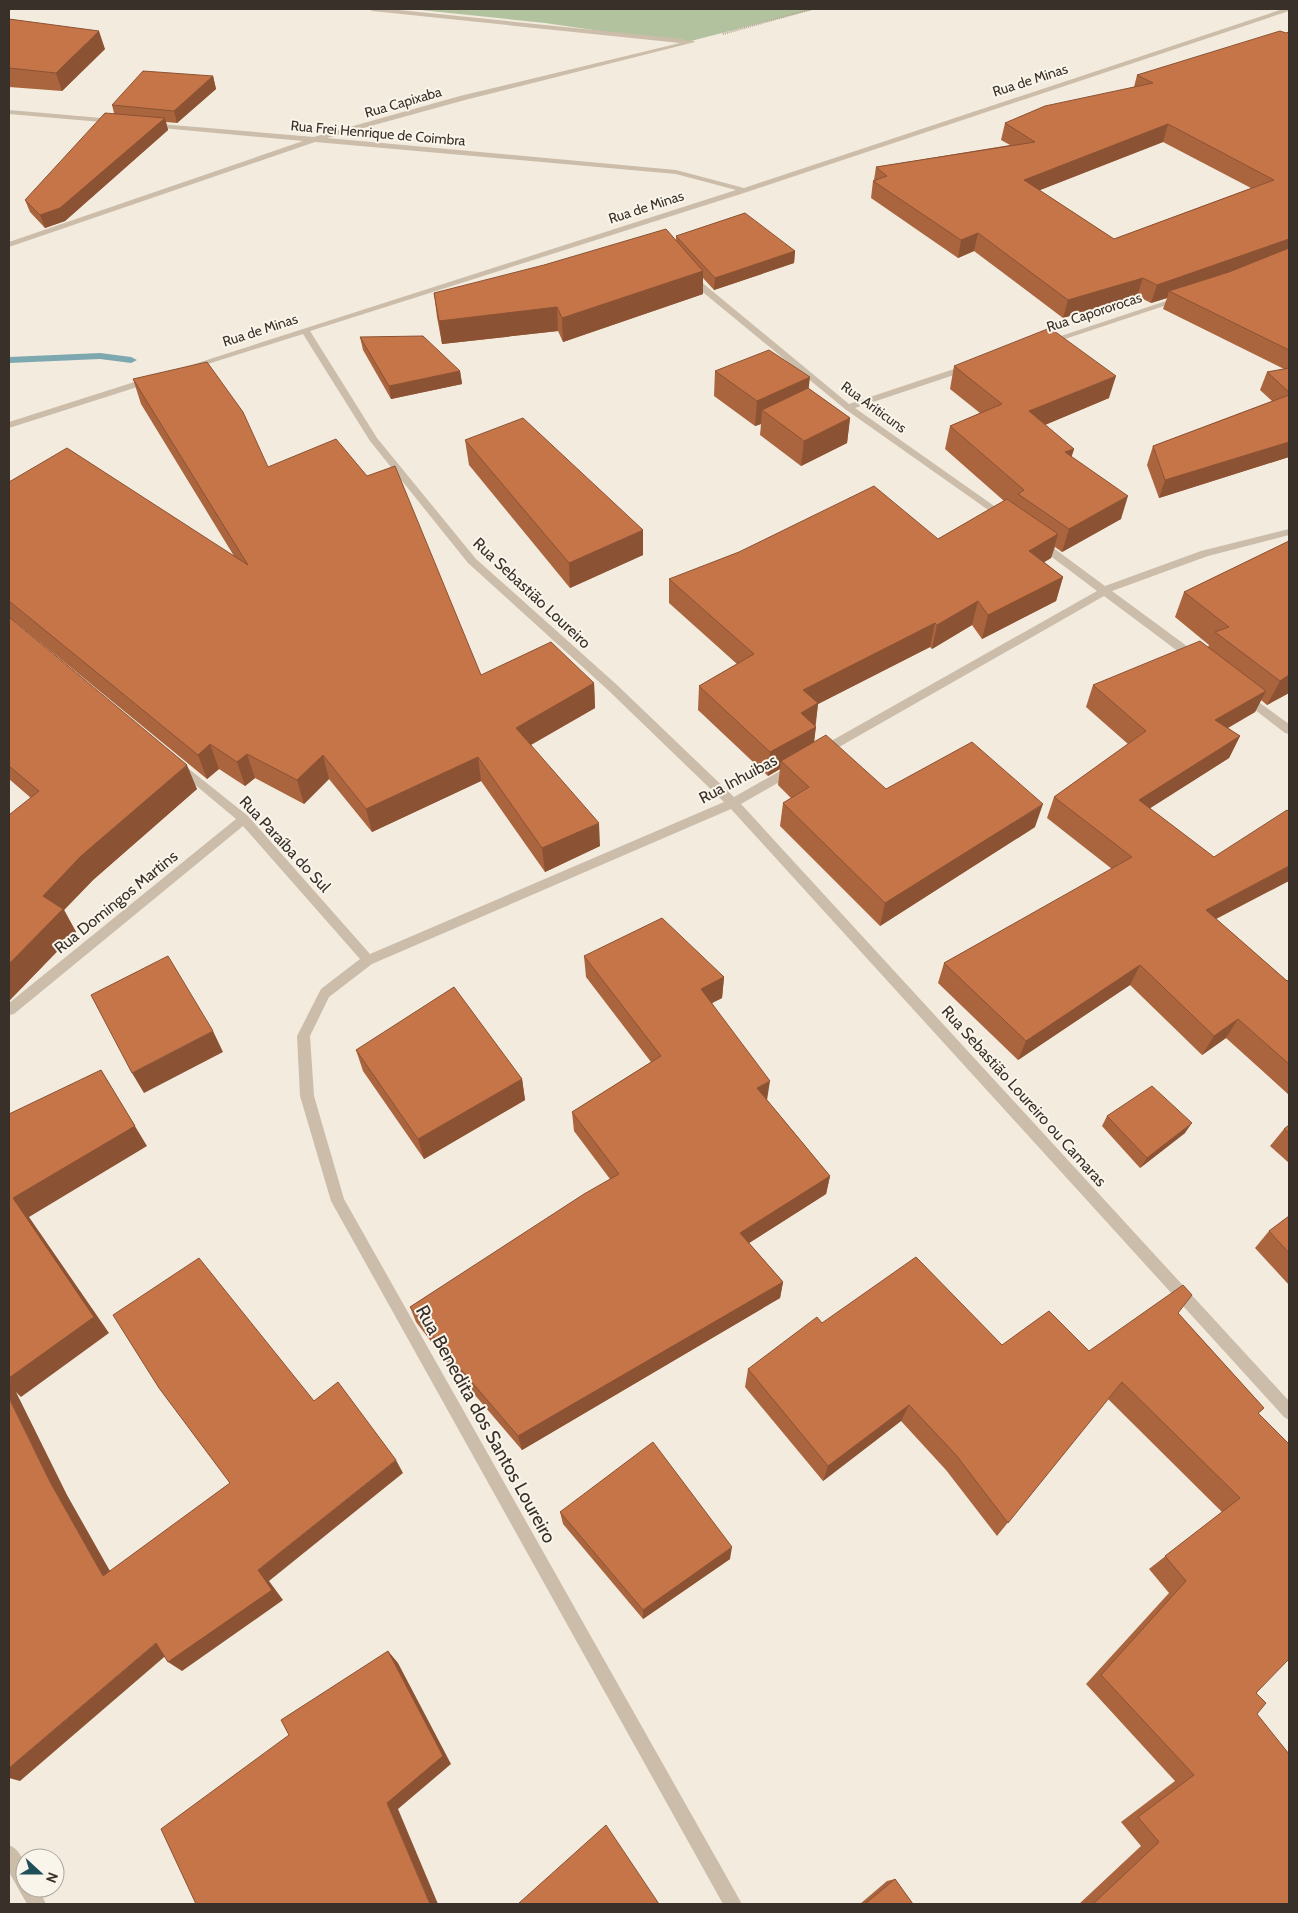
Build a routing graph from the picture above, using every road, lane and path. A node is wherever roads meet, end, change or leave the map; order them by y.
1 (372, 9) edge
2 (812, 9) edge
3 (1289, 9) edge
4 (692, 42) junction
5 (9, 112) edge
6 (127, 123) edge
7 (146, 124) edge
8 (313, 140) junction
9 (744, 190) junction
10 (9, 245) edge
11 (686, 268) edge
12 (1191, 295) edge
13 (305, 330) junction
14 (1034, 346) edge
15 (978, 364) edge
16 (175, 372) edge
17 (157, 378) edge
18 (848, 407) junction
19 (9, 425) edge
20 (1009, 521) edge
21 (1289, 532) edge
22 (1033, 538) edge
23 (1106, 590) junction
24 (1205, 666) edge
25 (1236, 689) edge
26 (1289, 730) edge
27 (168, 756) edge
28 (733, 803) junction
29 (244, 819) junction
30 (368, 960) junction
31 (9, 1010) edge
32 (1289, 1412) edge
33 (733, 1904) edge

1 - 4 street
2 - 4 path
3 - 9 street, Rua de Minas
4 - 8 street, Rua Capixaba
5 - 6 street
7 - 8 street, Rua Frei Henrique de Coimbra
8 - 9 street, Rua Frei Henrique de Coimbra
8 - 10 street, Rua Capixaba
9 - 13 street, Rua de Minas
11 - 18 street, Rua Ariticuns
12 - 14 street, Rua Capororocas
13 - 16 street, Rua de Minas
13 - 28 street, Rua Sebastião Loureiro
15 - 18 street
17 - 19 street
18 - 20 street, Rua Ariticuns
21 - 23 street
22 - 23 street
23 - 24 street
23 - 28 street, Rua Inhuibas
25 - 26 street
27 - 29 street, Rua Paraíba do Sul
28 - 30 street, Rua Inhuibas
28 - 32 street, Rua Sebastião Loureiro ou Camaras
29 - 30 street, Rua Paraíba do Sul
29 - 31 street, Rua Domingos Martins
30 - 33 street, Rua Benedita dos Santos Loureiro

